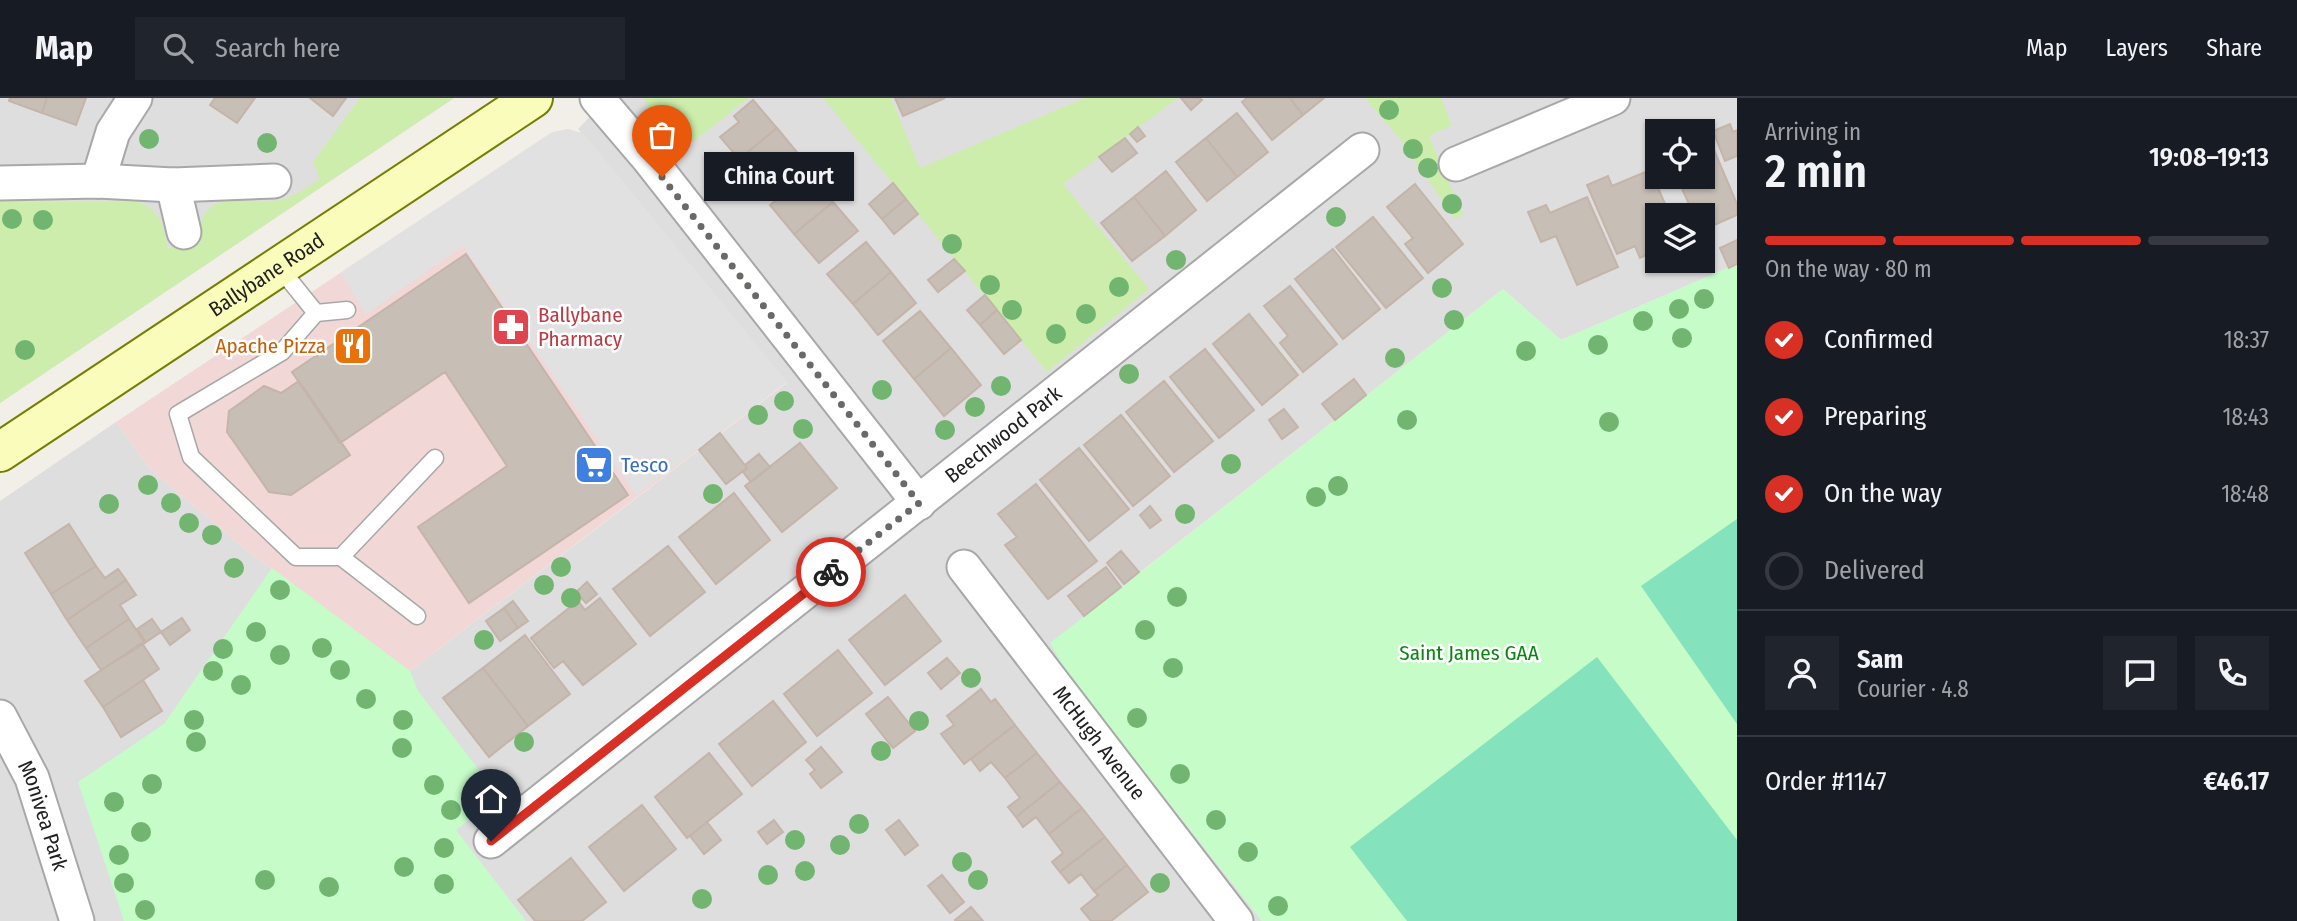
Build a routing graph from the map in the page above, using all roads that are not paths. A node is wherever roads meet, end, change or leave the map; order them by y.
1 (135, 98) edge
2 (533, 98) edge
3 (597, 98) edge
4 (1613, 98) edge
5 (1362, 150) dead end
6 (1456, 164) dead end
7 (98, 181) junction
8 (274, 181) dead end
9 (0, 183) edge
10 (173, 185) junction
11 (184, 232) dead end
12 (278, 266) junction
13 (347, 310) dead end
14 (316, 313) junction
15 (0, 452) edge
16 (436, 458) dead end
17 (919, 503) junction
18 (341, 557) junction
19 (964, 567) dead end
20 (417, 615) dead end
21 (0, 717) edge
22 (491, 841) dead end
23 (77, 921) edge
24 (1236, 921) edge

1 - 7 street
2 - 12 main road, Ballybane Road
3 - 17 street
4 - 6 street
5 - 17 street, Beechwood Park
7 - 9 street
7 - 10 street
8 - 10 street
10 - 11 street
12 - 14 lane
12 - 15 main road, Ballybane Road
13 - 14 lane
14 - 18 lane
16 - 18 lane
17 - 22 street, Beechwood Park
18 - 20 lane
19 - 24 street, McHugh Avenue
21 - 23 street, Monivea Park

